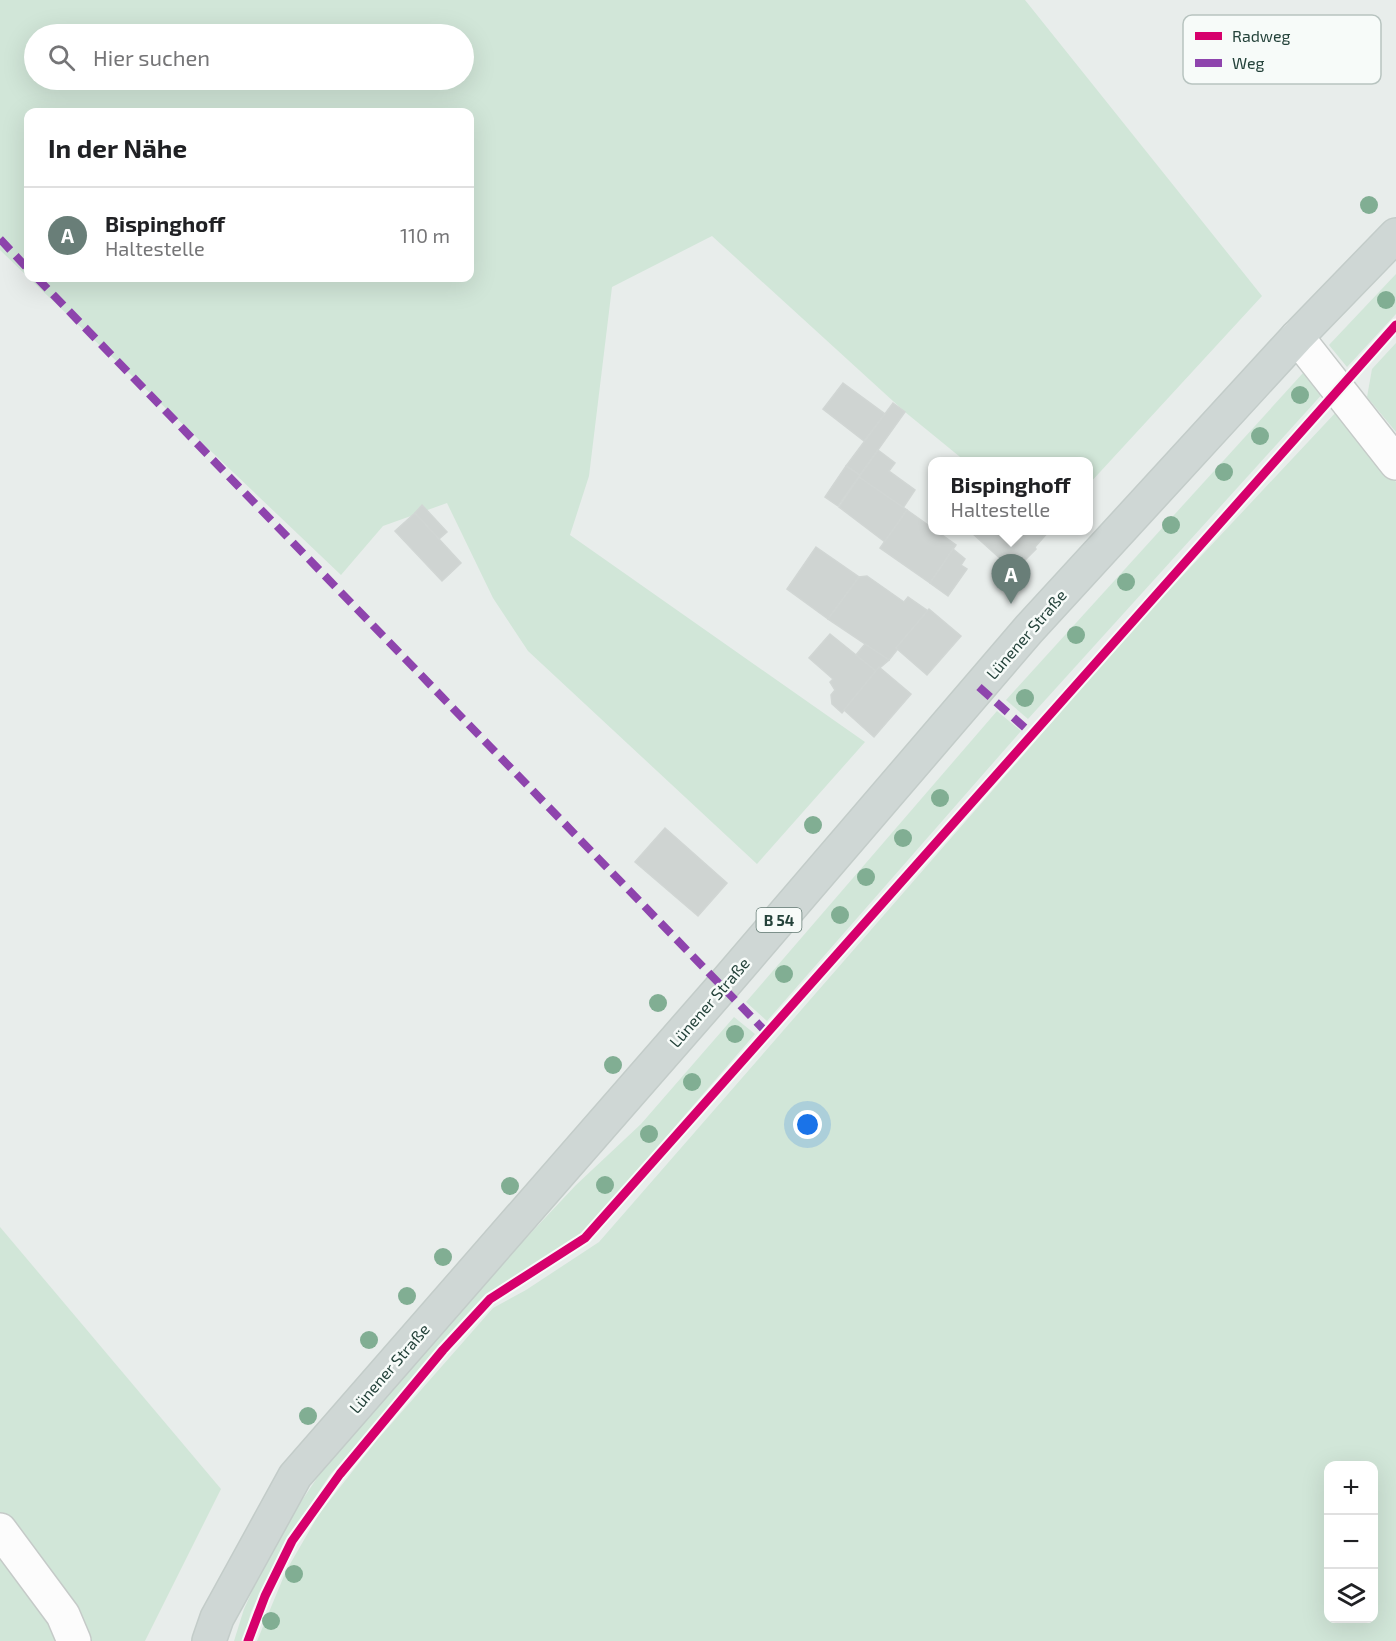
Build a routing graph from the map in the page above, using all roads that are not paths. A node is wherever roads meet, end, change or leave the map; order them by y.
1 (1396, 235) edge
2 (1297, 337) junction
3 (1396, 463) edge
4 (0, 1530) edge
5 (74, 1641) edge
6 (209, 1641) edge

1 - 2 main road, Lünener Straße / B 54
2 - 3 lane
2 - 6 main road, Lünener Straße / B 54
4 - 5 lane

